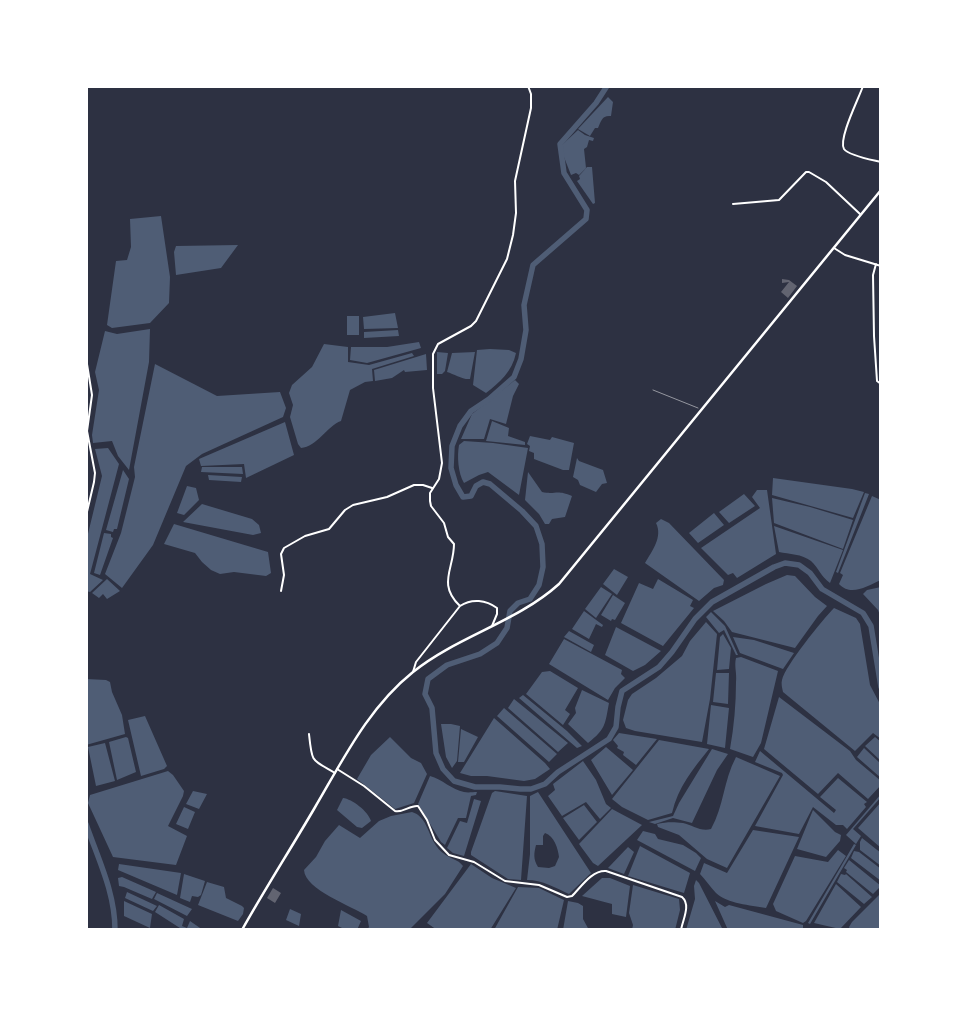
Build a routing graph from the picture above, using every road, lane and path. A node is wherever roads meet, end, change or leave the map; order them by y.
1 (528, 86) edge
2 (863, 86) edge
3 (881, 162) edge
4 (881, 190) edge
5 (733, 204) dead end
6 (861, 215) junction
7 (834, 248) junction
8 (876, 264) junction
9 (881, 266) edge
10 (86, 358) edge
11 (881, 384) edge
12 (653, 390) dead end
13 (702, 409) junction
14 (432, 488) junction
15 (86, 516) edge
16 (281, 591) dead end
17 (460, 606) junction
18 (492, 626) junction
19 (413, 672) junction
20 (309, 734) dead end
21 (338, 769) junction
22 (335, 772) junction
23 (242, 930) edge
24 (681, 930) edge

1 - 14 street
2 - 3 street
4 - 6 main road
5 - 6 street
6 - 7 main road
7 - 8 street
7 - 13 main road
8 - 9 street
8 - 11 street
10 - 15 street
12 - 13 path
13 - 18 main road
14 - 16 street
14 - 17 street
17 - 18 street
17 - 19 street
18 - 19 main road
19 - 21 main road
20 - 22 street
21 - 22 main road
21 - 24 street
22 - 23 main road

